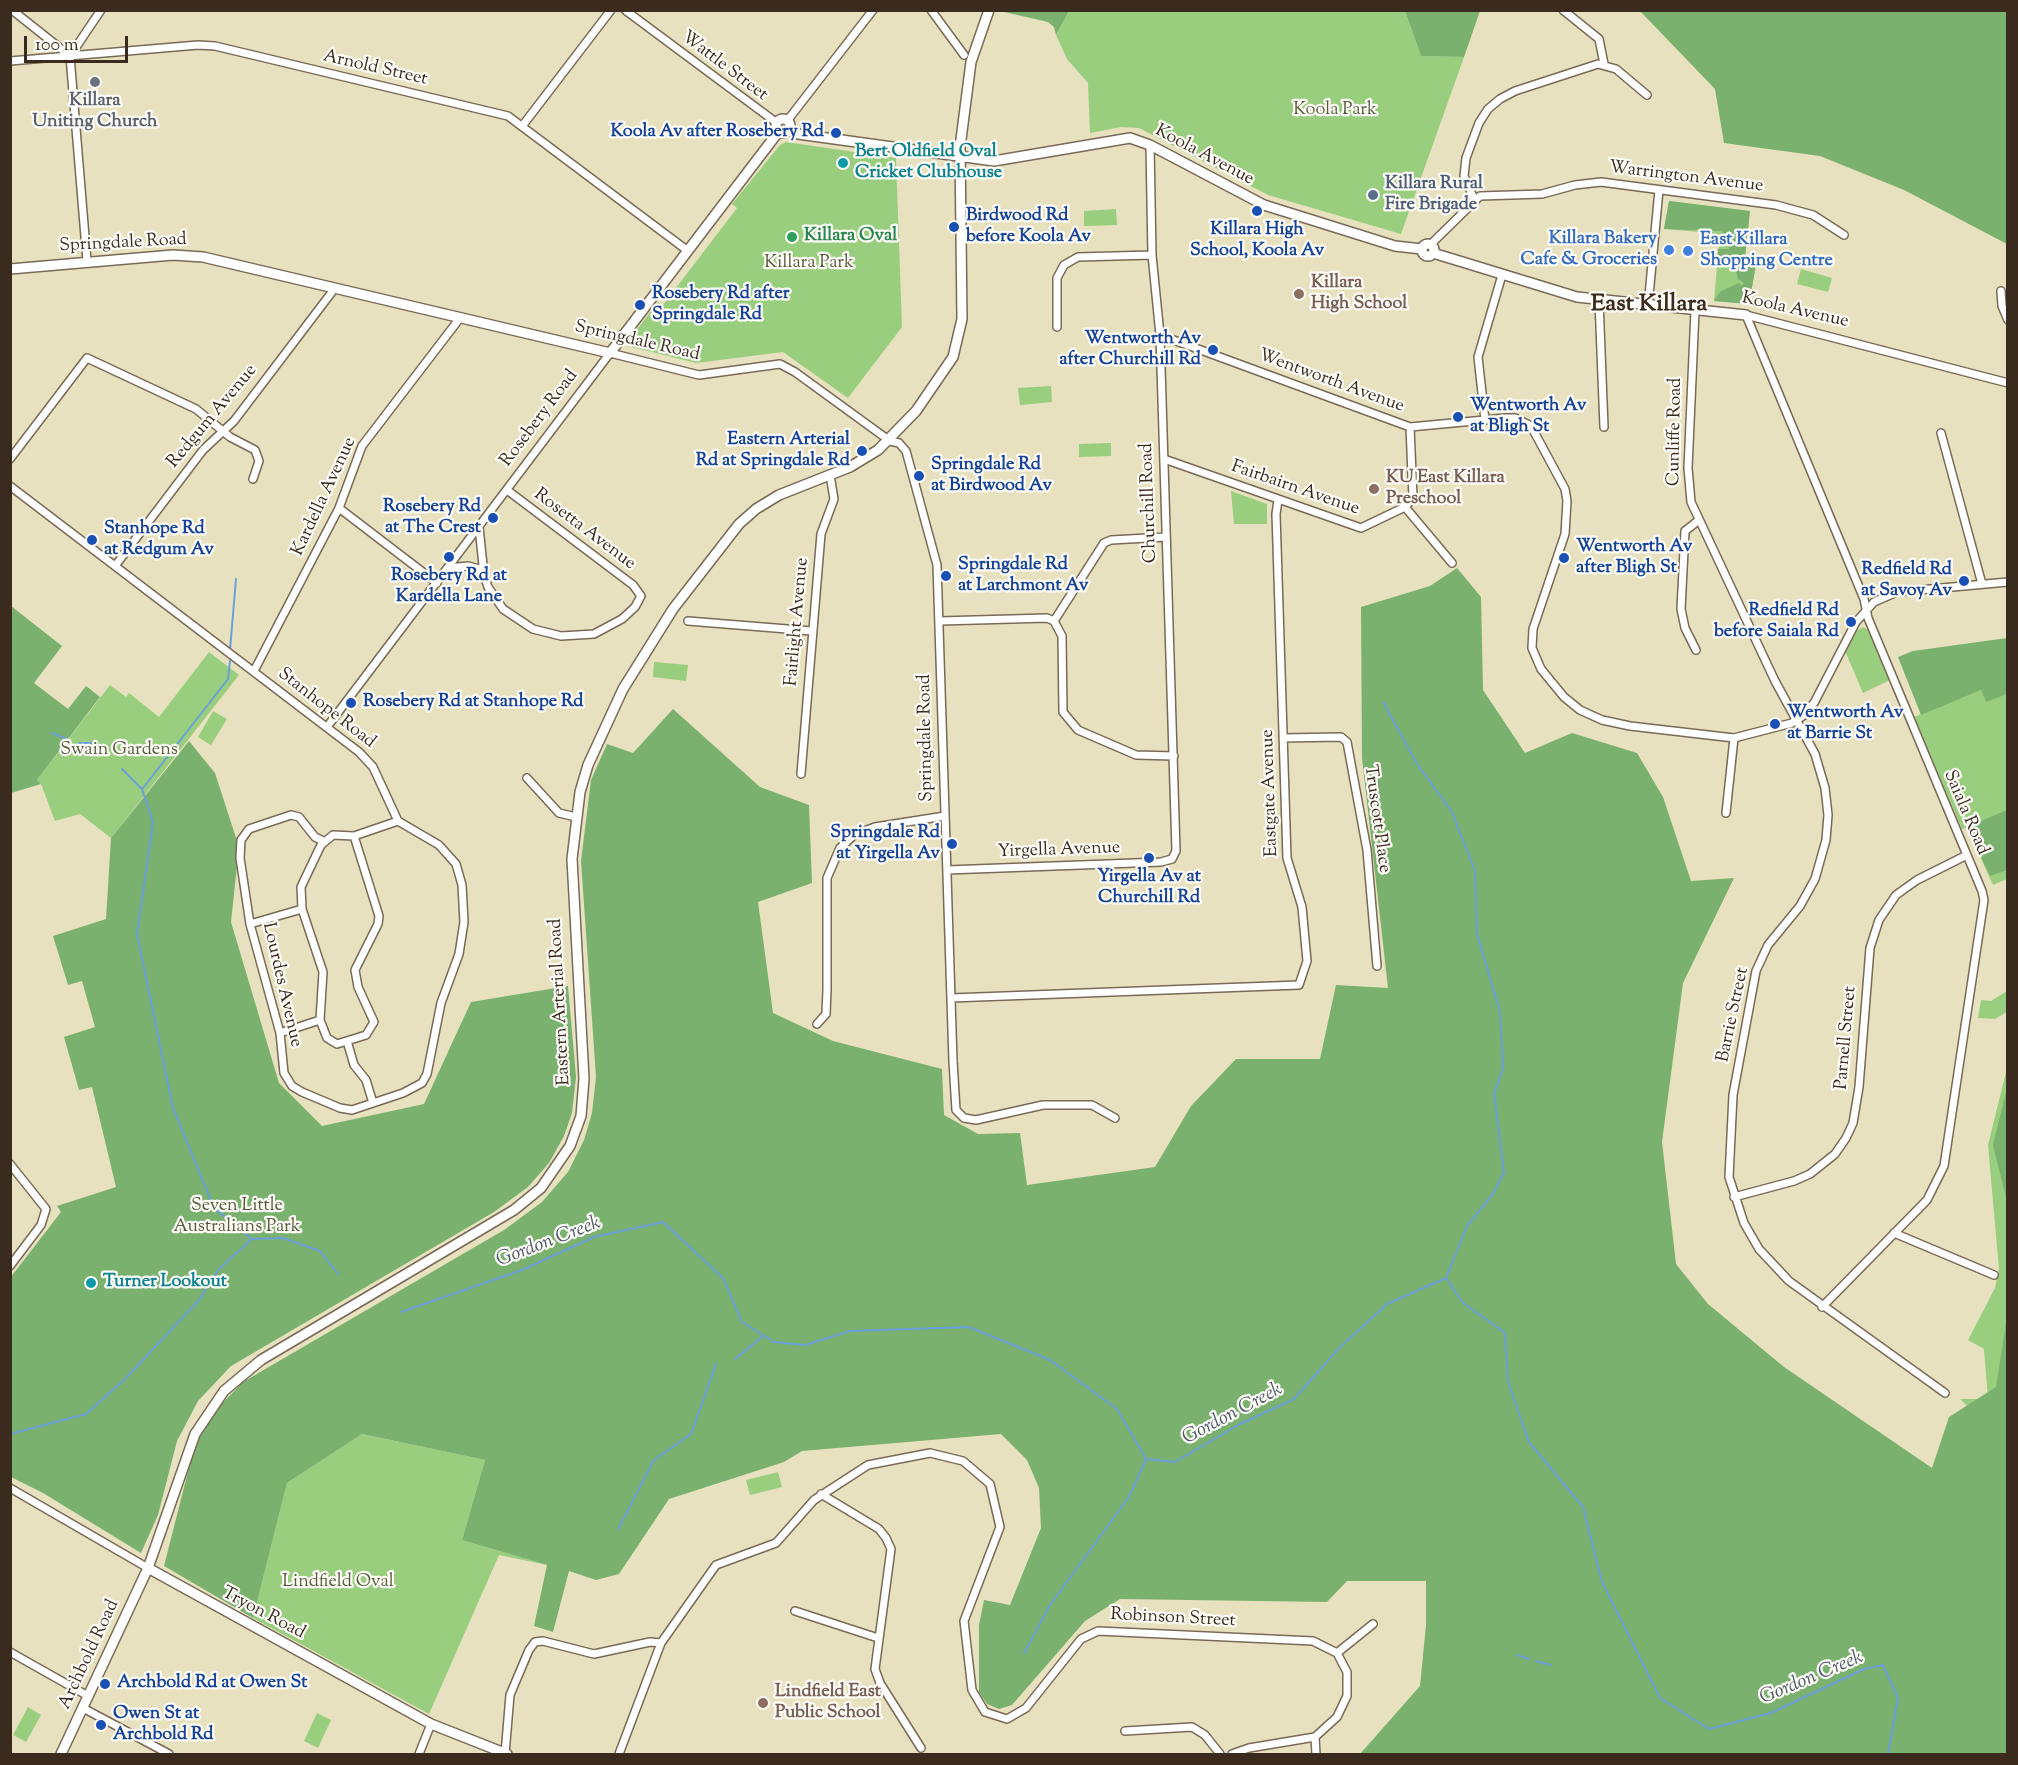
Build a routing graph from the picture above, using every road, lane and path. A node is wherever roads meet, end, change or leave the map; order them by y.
1 (12, 10) edge
2 (27, 10) edge
3 (101, 10) edge
4 (611, 10) edge
5 (625, 10) edge
6 (873, 10) edge
7 (931, 10) edge
8 (989, 10) edge
9 (1563, 10) edge
10 (22, 18) junction
11 (964, 55) dead end
12 (70, 56) junction
13 (10, 61) edge
14 (1604, 64) junction
15 (1647, 95) dead end
16 (523, 125) junction
17 (783, 126) junction
18 (1150, 145) junction
19 (960, 156) junction
20 (1659, 190) junction
21 (1474, 199) junction
22 (1844, 235) dead end
23 (1432, 248) junction
24 (688, 251) junction
25 (1152, 255) junction
26 (87, 261) junction
27 (10, 269) edge
28 (1502, 275) junction
29 (334, 288) junction
30 (2001, 291) dead end
31 (1599, 301) junction
32 (1648, 306) junction
33 (1695, 311) junction
34 (1746, 315) junction
35 (460, 318) junction
36 (2007, 320) edge
37 (1057, 327) dead end
38 (1160, 335) junction
39 (610, 353) junction
40 (2007, 382) edge
41 (1485, 420) junction
42 (1410, 427) junction
43 (1604, 427) dead end
44 (223, 431) junction
45 (1941, 433) dead end
46 (890, 441) junction
47 (10, 459) edge
48 (1164, 459) junction
49 (830, 475) junction
50 (253, 479) dead end
51 (11, 489) edge
52 (507, 490) junction
53 (1278, 500) junction
54 (1405, 507) junction
55 (339, 508) junction
56 (1699, 520) junction
57 (478, 527) junction
58 (1167, 537) junction
59 (1452, 563) dead end
60 (115, 566) junction
61 (448, 568) junction
62 (484, 575) junction
63 (437, 582) junction
64 (2007, 582) edge
65 (1982, 584) junction
66 (1866, 608) junction
67 (688, 621) dead end
68 (940, 621) junction
69 (1054, 621) junction
70 (812, 631) junction
71 (1696, 650) dead end
72 (254, 671) junction
73 (1797, 721) junction
74 (327, 727) junction
75 (1283, 738) junction
76 (1734, 738) junction
77 (1174, 756) junction
78 (801, 774) dead end
79 (527, 778) dead end
80 (1726, 813) dead end
81 (945, 816) junction
82 (576, 817) junction
83 (398, 821) junction
84 (354, 836) junction
85 (323, 842) junction
86 (1967, 855) junction
87 (1172, 859) joint
88 (947, 870) junction
89 (302, 909) junction
90 (250, 924) junction
91 (1377, 966) dead end
92 (951, 998) junction
93 (320, 1020) junction
94 (817, 1024) dead end
95 (279, 1033) junction
96 (347, 1041) junction
97 (373, 1103) junction
98 (1114, 1118) dead end
99 (10, 1164) edge
100 (1734, 1197) junction
101 (1894, 1233) junction
102 (10, 1266) edge
103 (1994, 1275) dead end
104 (1822, 1307) junction
105 (1945, 1393) dead end
106 (10, 1488) edge
107 (821, 1494) junction
108 (148, 1568) junction
109 (795, 1611) dead end
110 (1373, 1624) dead end
111 (878, 1638) junction
112 (661, 1643) junction
113 (10, 1652) edge
114 (1337, 1653) junction
115 (88, 1696) junction
116 (83, 1708) junction
117 (431, 1724) junction
118 (1125, 1731) dead end
119 (1315, 1737) junction
120 (921, 1748) dead end
121 (506, 1754) edge
122 (61, 1755) edge
123 (169, 1755) edge
124 (418, 1755) edge
125 (619, 1755) edge
126 (1220, 1755) edge
127 (1232, 1755) edge
128 (1316, 1755) edge

1 - 10 street
2 - 10 street
3 - 12 street
4 - 16 street
5 - 17 street, Wattle Street
6 - 17 street, Rosebery Road
7 - 11 street
8 - 19 main road, Eastern Arterial Road
9 - 14 street
10 - 12 street
12 - 13 street, Arnold Street
12 - 16 street, Arnold Street
12 - 26 street
14 - 15 street
14 - 21 street
16 - 24 street, Arnold Street
17 - 19 main road, Koola Avenue
17 - 24 main road, Rosebery Road
18 - 19 main road, Koola Avenue
18 - 23 main road, Koola Avenue
18 - 25 street, Churchill Road
19 - 46 main road, Eastern Arterial Road
20 - 21 street, Warrington Avenue
20 - 22 street, Warrington Avenue
20 - 32 street
21 - 23 street
23 - 28 main road, Koola Avenue
24 - 39 main road, Rosebery Road
25 - 37 street
25 - 38 street, Churchill Road
26 - 27 main road, Springdale Road
26 - 29 main road, Springdale Road
28 - 31 main road, Koola Avenue
28 - 41 street
29 - 35 main road, Springdale Road
29 - 44 street, Redgum Avenue
30 - 36 street
31 - 32 main road, Koola Avenue
31 - 43 street
32 - 33 main road, Koola Avenue
33 - 34 main road, Koola Avenue
33 - 56 street, Cunliffe Road
34 - 40 street, Koola Avenue
34 - 66 street, Saiala Road
35 - 39 main road, Springdale Road
35 - 55 street, Kardella Avenue
38 - 42 street, Wentworth Avenue
38 - 48 street, Churchill Road
39 - 46 street, Springdale Road
39 - 52 street, Rosebery Road
41 - 42 street, Wentworth Avenue
41 - 76 street, Wentworth Avenue
42 - 54 street
44 - 47 street
44 - 50 street
44 - 60 street, Redgum Avenue
45 - 65 street
46 - 49 main road, Eastern Arterial Road
46 - 68 street, Springdale Road
48 - 53 street, Fairbairn Avenue
48 - 58 street, Churchill Road
49 - 70 street, Fairlight Avenue
49 - 82 main road, Eastern Arterial Road
51 - 60 street, Stanhope Road
52 - 57 street, Rosebery Road
52 - 62 street, Rosetta Avenue
53 - 54 street, Fairbairn Avenue
53 - 75 street, Eastgate Avenue
54 - 59 street
55 - 63 street
55 - 72 street, Kardella Avenue
56 - 71 street
56 - 73 street, Barrie Street
57 - 61 street, Rosebery Road
57 - 62 street
58 - 69 street
58 - 77 street, Churchill Road
60 - 72 street, Stanhope Road
61 - 62 street
61 - 63 street, Rosebery Road
63 - 74 street, Rosebery Road
64 - 65 street
65 - 66 street
66 - 73 street
66 - 86 street, Saiala Road
67 - 70 street
68 - 69 street
68 - 81 street, Springdale Road
69 - 77 street
70 - 78 street, Fairlight Avenue
72 - 74 street, Stanhope Road
73 - 76 street, Wentworth Avenue
73 - 100 street, Barrie Street
74 - 83 street, Stanhope Road
75 - 91 street, Truscott Place
75 - 92 street, Eastgate Avenue
76 - 80 street
77 - 87 street, Churchill Road
79 - 82 street
81 - 88 street, Springdale Road
81 - 94 street
82 - 108 main road, Eastern Arterial Road
83 - 84 street
83 - 97 street, Lourdes Avenue
84 - 85 street
84 - 96 street
85 - 89 street
85 - 90 street, Lourdes Avenue
86 - 100 street, Parnell Street
86 - 101 street, Saiala Road
87 - 88 street, Yirgella Avenue
88 - 92 street, Springdale Road
89 - 90 street
89 - 93 street
90 - 95 street, Lourdes Avenue
92 - 98 street, Springdale Road
93 - 95 street
93 - 96 street
95 - 97 street, Lourdes Avenue
96 - 97 street
99 - 102 street
100 - 104 street, Barrie Street
101 - 103 street
101 - 104 street, Saiala Road
104 - 105 street, Barrie Street
106 - 108 street, Tryon Road
107 - 111 street
107 - 112 street, Robinson Street
107 - 114 street, Robinson Street
108 - 115 main road, Archbold Road
108 - 117 main road, Tryon Road
109 - 111 street
110 - 114 street
111 - 120 street
112 - 121 street
112 - 125 street, Robinson Street
113 - 115 street
114 - 119 street
115 - 116 main road, Archbold Road
116 - 122 main road, Archbold Road
116 - 123 street
117 - 121 main road, Tryon Road
117 - 124 street
118 - 126 street
119 - 127 street
119 - 128 street

